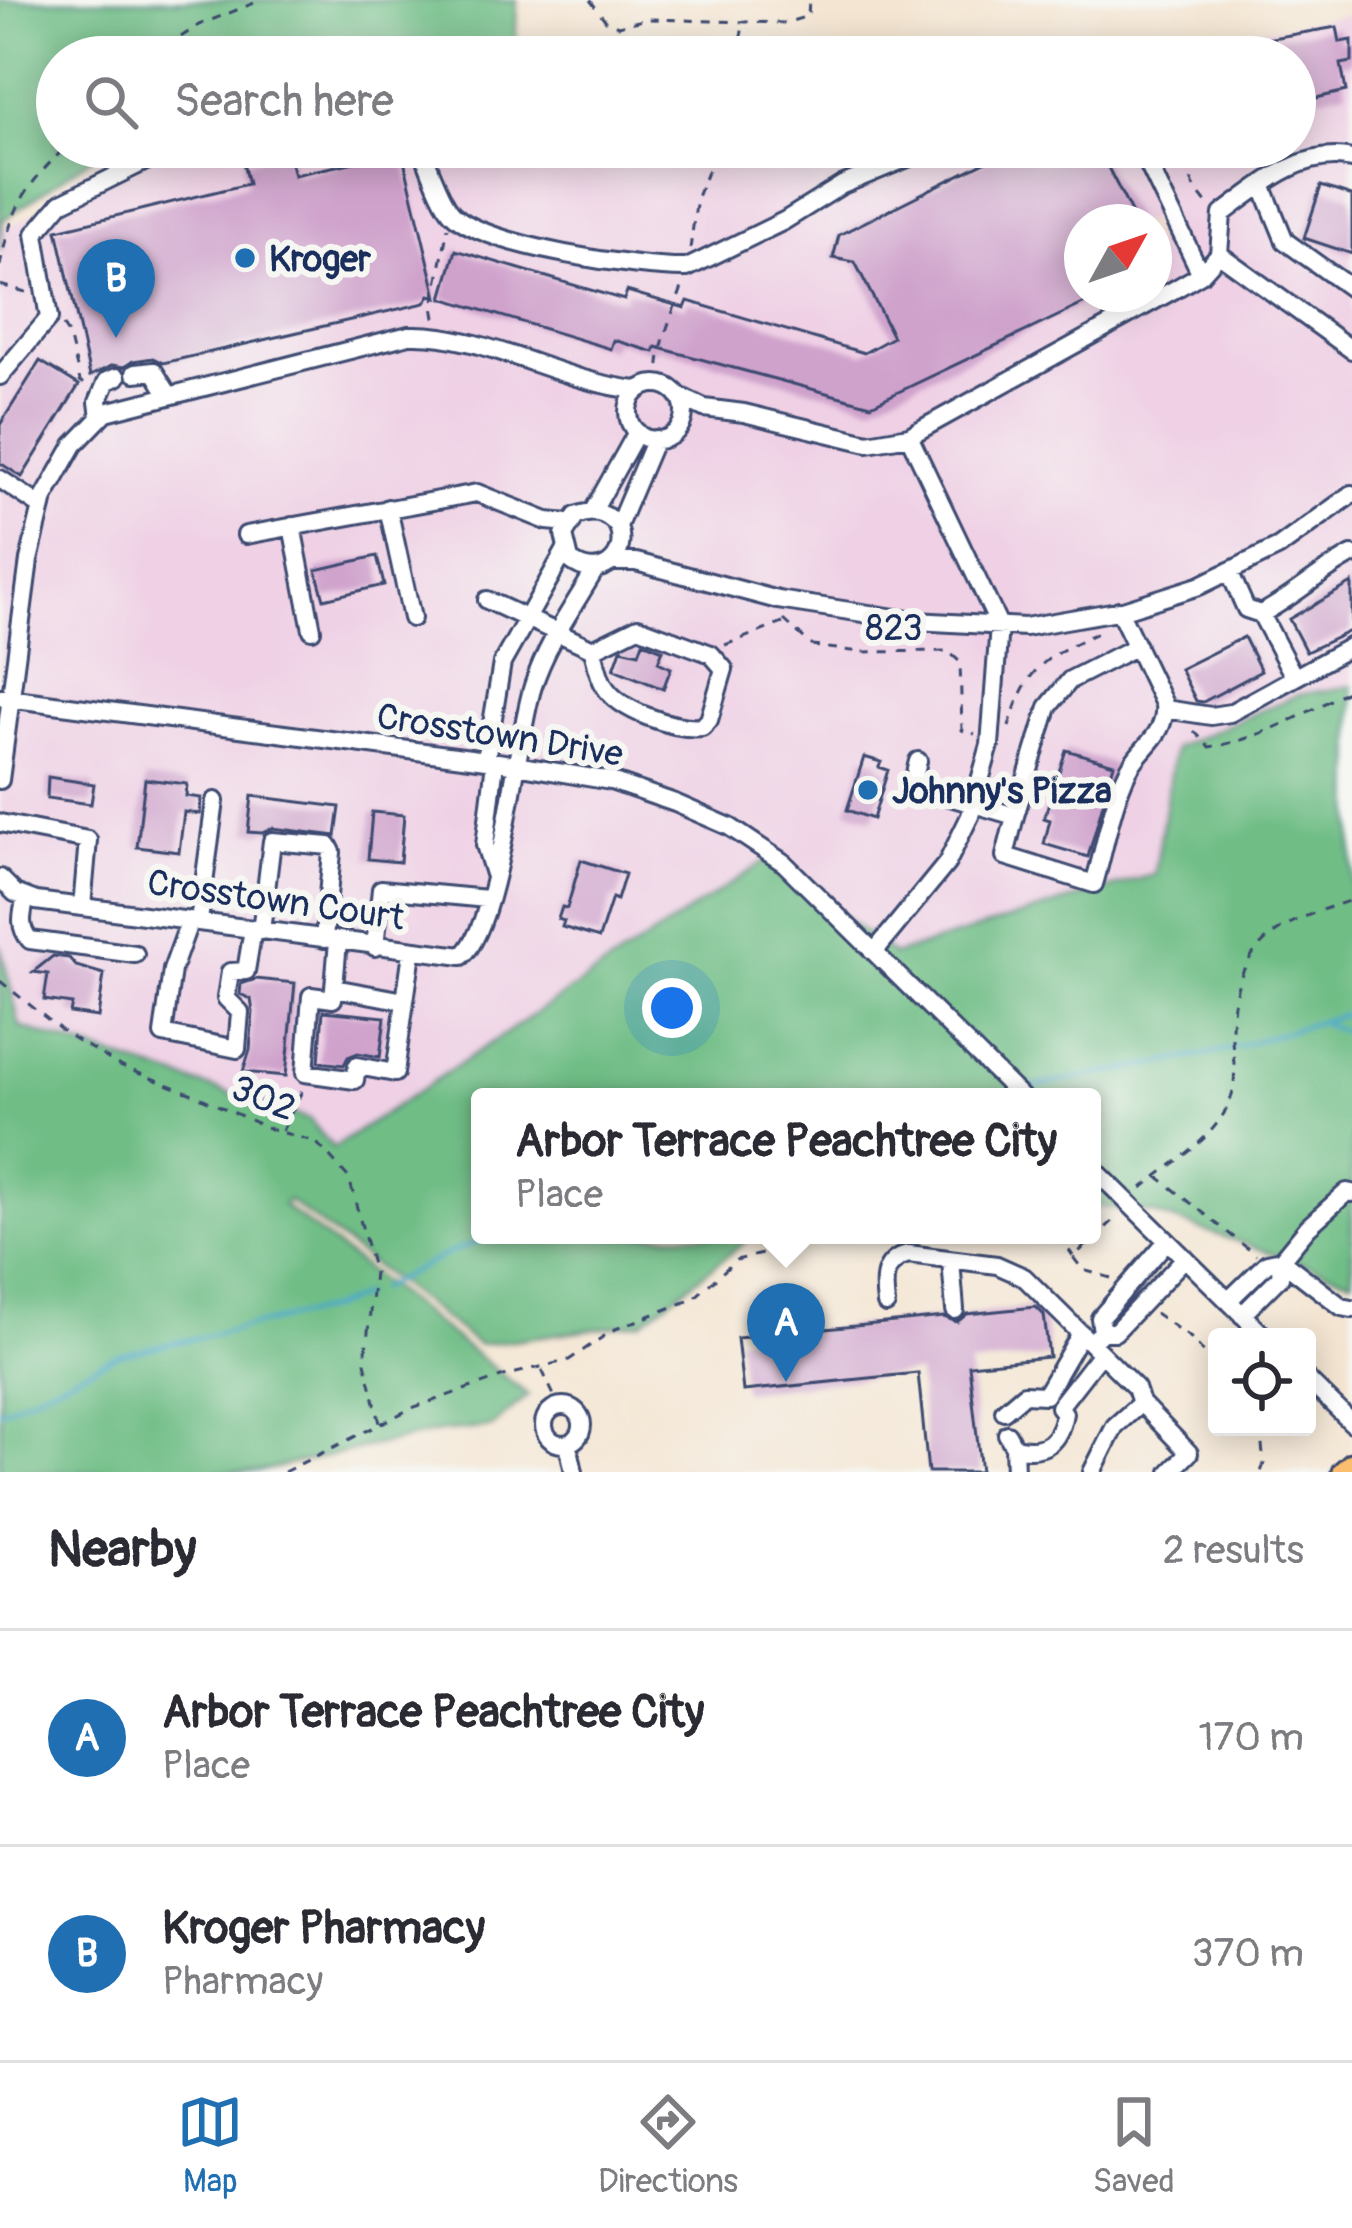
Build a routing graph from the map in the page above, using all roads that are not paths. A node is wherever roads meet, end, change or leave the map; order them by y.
1 (1316, 159) edge
2 (1352, 159) edge
3 (133, 168) edge
4 (431, 168) edge
5 (882, 168) edge
6 (1150, 168) edge
7 (1290, 168) edge
8 (1262, 185) junction
9 (1219, 254) junction
10 (1202, 274) junction
11 (1352, 289) edge
12 (1352, 350) edge
13 (0, 376) edge
14 (169, 395) junction
15 (679, 395) junction
16 (633, 398) junction
17 (704, 408) junction
18 (683, 416) junction
19 (100, 418) junction
20 (646, 436) junction
21 (909, 436) junction
22 (0, 479) edge
23 (1350, 502) edge
24 (42, 507) junction
25 (388, 508) junction
26 (593, 512) junction
27 (547, 521) junction
28 (569, 523) junction
29 (292, 526) junction
30 (246, 535) dead end
31 (618, 544) junction
32 (564, 547) junction
33 (1352, 556) edge
34 (596, 570) junction
35 (1229, 571) junction
36 (537, 599) junction
37 (488, 600) dead end
38 (1261, 614) junction
39 (1121, 615) junction
40 (412, 618) dead end
41 (999, 625) junction
42 (544, 627) junction
43 (312, 630) dead end
44 (1137, 646) junction
45 (1352, 646) edge
46 (593, 649) junction
47 (1294, 677) junction
48 (5, 698) edge
49 (1173, 710) junction
50 (490, 761) junction
51 (918, 761) dead end
52 (516, 766) junction
53 (0, 780) edge
54 (215, 801) dead end
55 (974, 803) junction
56 (1015, 816) junction
57 (0, 823) edge
58 (494, 875) junction
59 (0, 878) edge
60 (26, 897) junction
61 (487, 899) junction
62 (82, 907) junction
63 (194, 920) junction
64 (257, 930) junction
65 (331, 940) junction
66 (375, 946) junction
67 (875, 951) junction
68 (412, 952) junction
69 (135, 955) dead end
70 (334, 988) junction
71 (405, 1001) junction
72 (1012, 1088) edge
73 (1101, 1176) edge
74 (1352, 1193) edge
75 (1167, 1241) junction
76 (1185, 1258) junction
77 (952, 1260) junction
78 (1274, 1262) junction
79 (1228, 1301) junction
80 (886, 1304) dead end
81 (1352, 1309) edge
82 (955, 1310) dead end
83 (1243, 1315) junction
84 (1255, 1328) edge
85 (1094, 1340) junction
86 (1316, 1388) edge
87 (1052, 1401) junction
88 (1141, 1403) junction
89 (1004, 1411) dead end
90 (1352, 1423) edge
91 (568, 1444) junction
92 (1352, 1463) edge
93 (574, 1472) edge
94 (1015, 1472) edge
95 (1092, 1472) edge
96 (1170, 1472) edge
97 (1343, 1472) edge

1 - 2 street
3 - 13 street
4 - 5 street
6 - 10 street
7 - 8 street
8 - 9 street
8 - 11 street
9 - 10 street
9 - 12 street
10 - 21 street
14 - 16 street
14 - 19 street
14 - 19 street
15 - 16 street
15 - 17 street
15 - 18 street
16 - 20 street
17 - 18 street
17 - 21 street
18 - 20 street
19 - 24 street
20 - 26 street
20 - 31 street
21 - 41 street
22 - 24 street
23 - 35 street
24 - 48 street
25 - 27 street
25 - 29 street
25 - 40 street
26 - 28 street
26 - 31 street
27 - 28 street
27 - 32 street
28 - 32 street
29 - 30 street
29 - 43 street
31 - 34 street
31 - 41 street
32 - 34 street
32 - 36 street
33 - 38 street
34 - 42 street
35 - 38 street
35 - 39 street
36 - 42 street
36 - 42 street
37 - 42 street
38 - 47 street
39 - 41 street
39 - 44 street
41 - 55 street
42 - 46 street
42 - 50 street, Crosstown Court
42 - 52 street, Crosstown Court
44 - 49 street
44 - 56 street
45 - 47 street
46 - 46 street
47 - 49 street
48 - 50 street, Crosstown Drive
48 - 53 street
49 - 56 street
50 - 52 street, Crosstown Drive
50 - 58 street, Crosstown Court
51 - 55 street
52 - 58 street, Crosstown Court
52 - 67 street, Crosstown Drive
54 - 63 street
55 - 56 street
55 - 67 street
57 - 62 street
58 - 61 street, Crosstown Court
59 - 60 street, Crosstown Court
60 - 62 street, Crosstown Court
60 - 69 street
61 - 66 street
61 - 68 street, Crosstown Court
62 - 63 street, Crosstown Court
63 - 64 street, Crosstown Court
63 - 64 street
64 - 65 street, Crosstown Court
64 - 65 street
65 - 66 street, Crosstown Court
65 - 70 street
66 - 68 street, Crosstown Court
67 - 72 street, Crosstown Drive
68 - 71 street
70 - 71 street
70 - 71 street
73 - 75 street
74 - 78 street
75 - 76 street
75 - 85 street
76 - 79 street
76 - 85 street
77 - 80 street
77 - 82 street
77 - 85 street
78 - 79 street
78 - 81 street
78 - 83 street
79 - 83 street
83 - 84 street
85 - 87 street
85 - 87 street
85 - 88 street
86 - 90 street
87 - 89 street
87 - 94 street
88 - 95 street
88 - 96 street
91 - 91 street
91 - 93 street
92 - 97 main road

